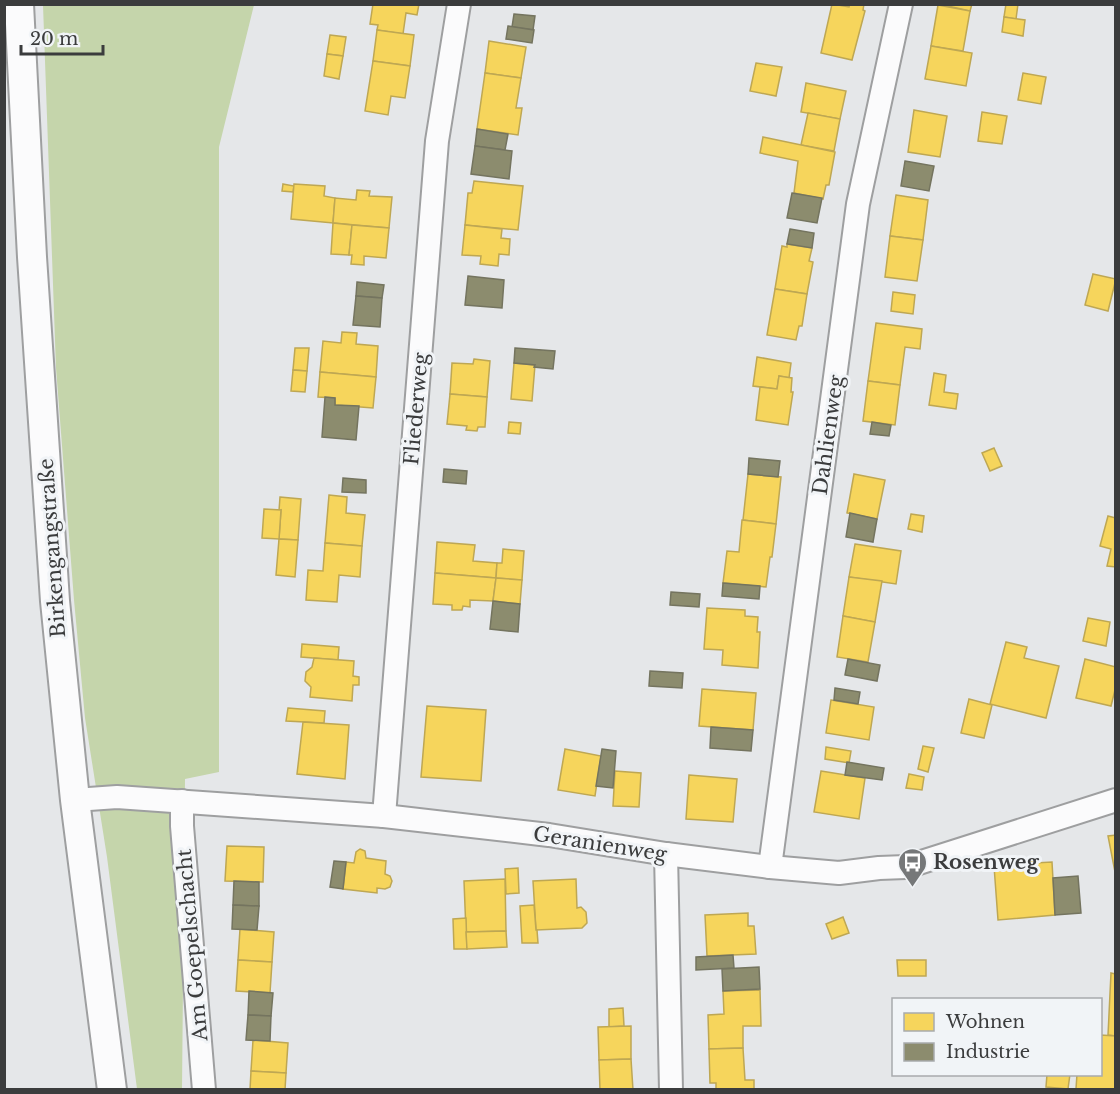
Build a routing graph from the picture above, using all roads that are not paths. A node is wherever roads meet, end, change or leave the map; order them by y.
1 (19, 4) edge
2 (459, 4) edge
3 (902, 4) edge
4 (75, 800) junction
5 (1116, 800) edge
6 (182, 801) junction
7 (384, 816) junction
8 (666, 854) junction
9 (770, 867) junction
10 (112, 1089) edge
11 (204, 1089) edge
12 (670, 1089) edge

1 - 4 street, Birkengangstraße
2 - 7 street, Fliederweg
3 - 9 street, Dahlienweg
4 - 6 street, Geranienweg
4 - 10 street, Birkengangstraße
5 - 9 street, Geranienweg
6 - 7 street, Geranienweg
6 - 11 street, Am Goepelschacht
7 - 8 street, Geranienweg
8 - 9 street, Geranienweg
8 - 12 street

